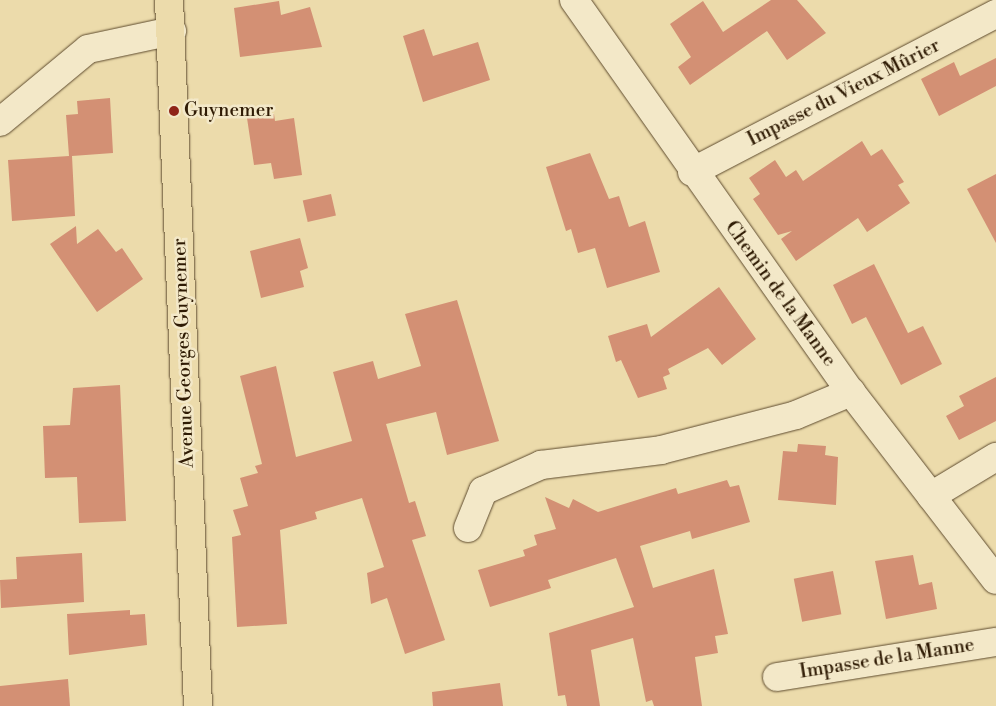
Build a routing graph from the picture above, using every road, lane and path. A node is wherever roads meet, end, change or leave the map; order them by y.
1 (169, 0) edge
2 (574, 0) edge
3 (996, 14) edge
4 (172, 31) junction
5 (0, 122) edge
6 (692, 172) junction
7 (850, 392) junction
8 (996, 457) edge
9 (931, 496) junction
10 (468, 528) dead end
11 (996, 580) edge
12 (996, 642) edge
13 (777, 677) dead end
14 (198, 706) edge

1 - 4 main road, Avenue Georges Guynemer
2 - 6 street, Chemin de la Manne
3 - 6 street, Impasse du Vieux Mûrier
4 - 5 street
4 - 14 main road, Avenue Georges Guynemer
6 - 7 street, Chemin de la Manne
7 - 9 street, Chemin de la Manne
7 - 10 street
8 - 9 street
9 - 11 street, Chemin de la Manne
12 - 13 street, Impasse de la Manne

